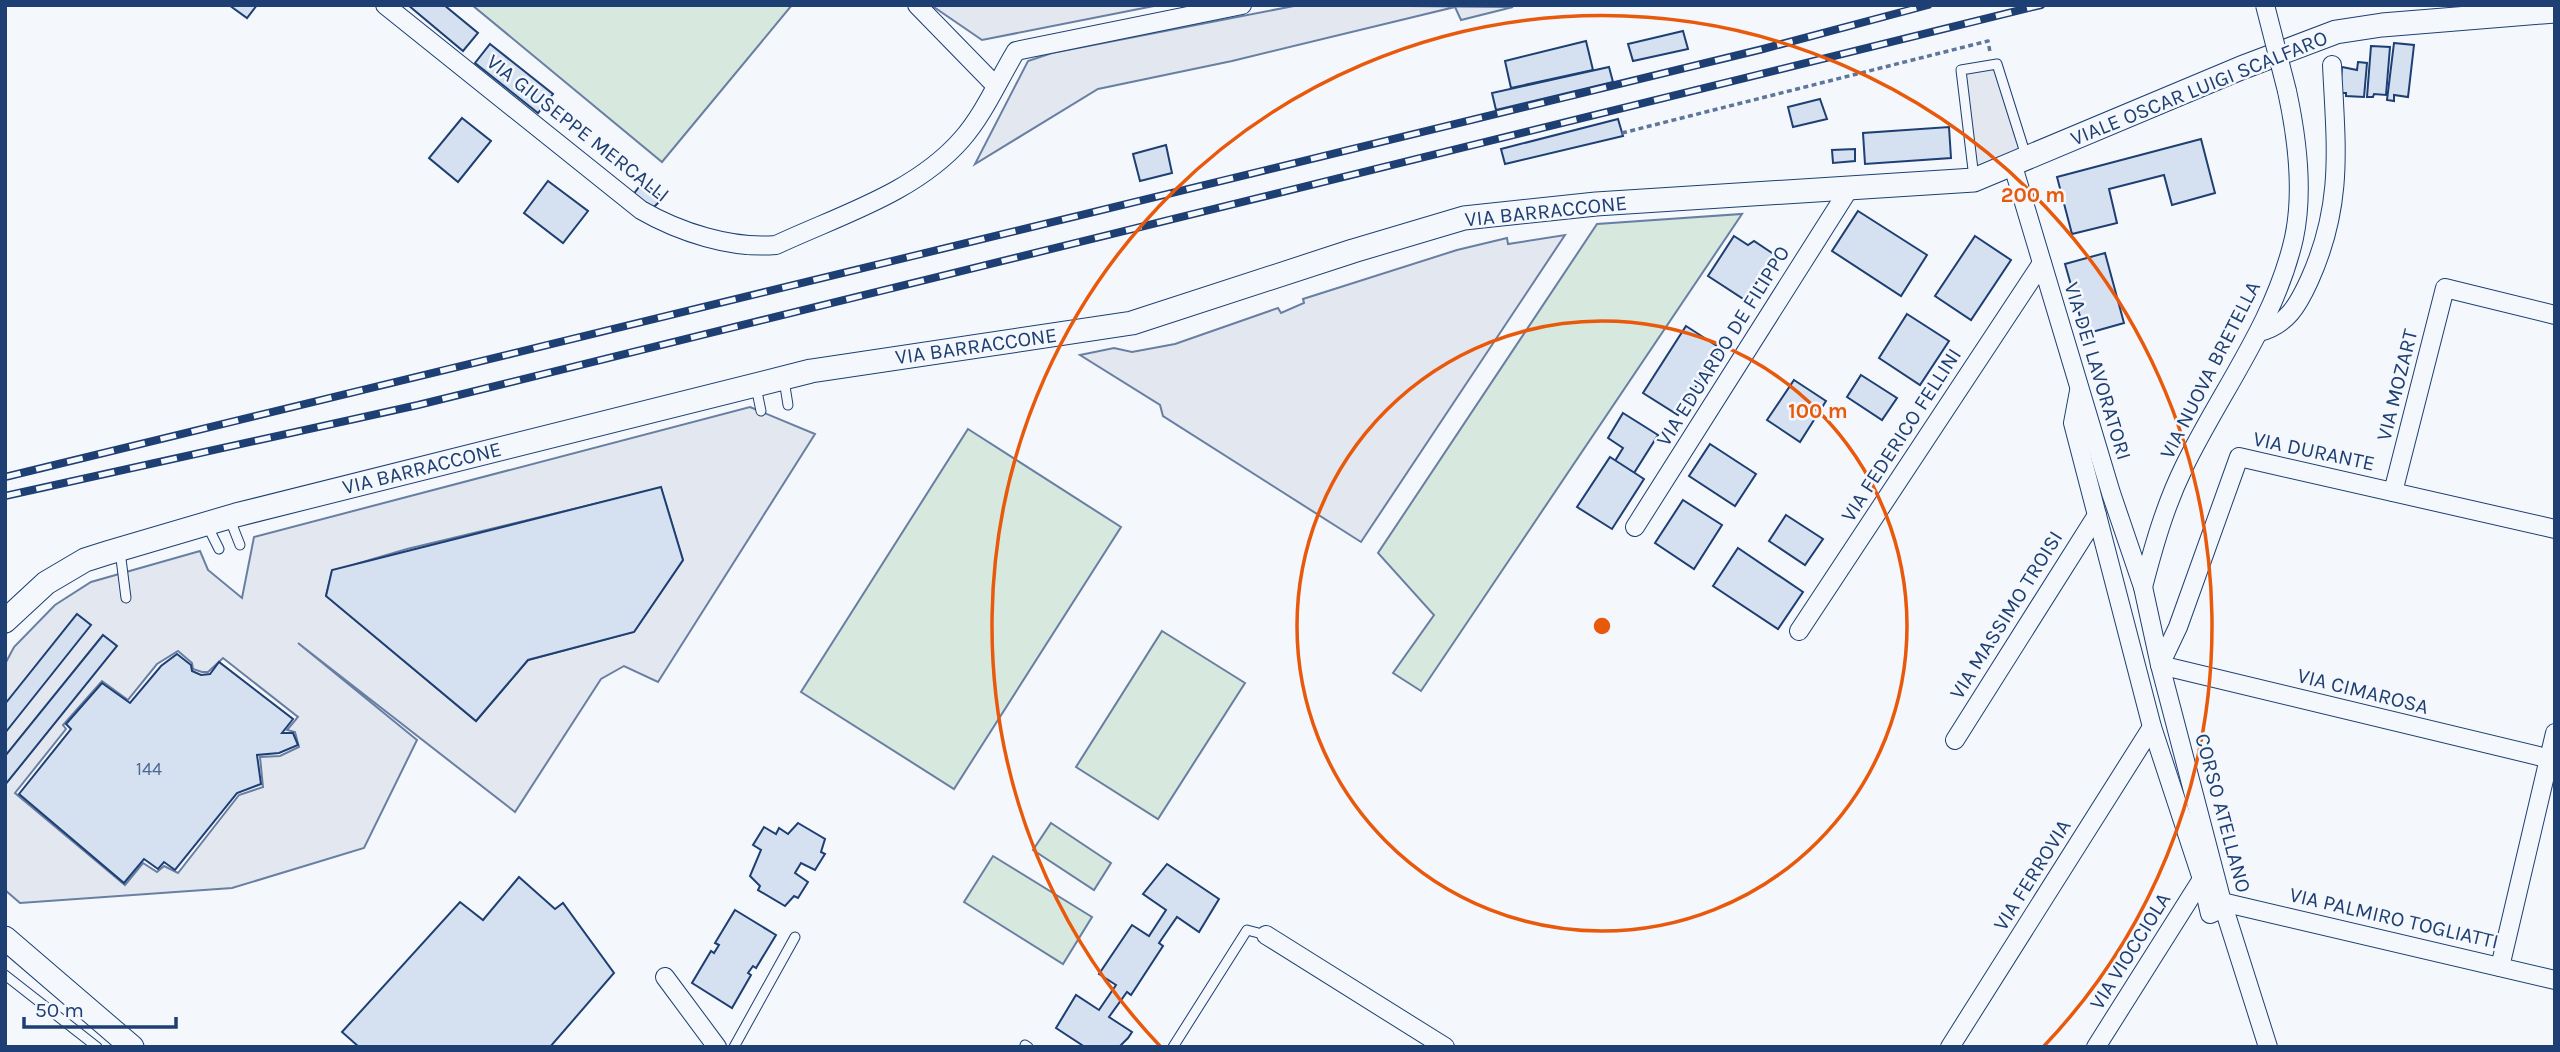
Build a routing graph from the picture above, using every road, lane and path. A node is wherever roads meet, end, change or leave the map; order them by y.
1 (385, 5) edge
2 (917, 5) edge
3 (1242, 5) edge
4 (2265, 5) edge
5 (2555, 11) edge
6 (1993, 65) junction
7 (2332, 65) dead end
8 (995, 85) junction
9 (1622, 133) dead end
10 (2020, 163) junction
11 (1974, 180) junction
12 (1849, 189) junction
13 (2042, 264) junction
14 (2555, 315) edge
15 (2259, 331) junction
16 (784, 380) junction
17 (756, 385) junction
18 (2079, 388) junction
19 (788, 405) dead end
20 (761, 411) dead end
21 (2393, 492) junction
22 (2097, 515) junction
23 (229, 517) junction
24 (206, 524) junction
25 (1635, 527) dead end
26 (2555, 529) edge
27 (240, 545) dead end
28 (120, 549) junction
29 (219, 549) dead end
30 (2143, 587) junction
31 (126, 598) dead end
32 (5, 621) edge
33 (1799, 631) dead end
34 (2160, 666) junction
35 (2152, 727) junction
36 (2555, 733) edge
37 (1955, 740) dead end
38 (2552, 760) edge
39 (2202, 879) junction
40 (2222, 902) junction
41 (1266, 935) joint
42 (795, 937) dead end
43 (5, 938) edge
44 (2500, 967) junction
45 (5, 975) edge
46 (665, 977) dead end
47 (2555, 980) edge
48 (126, 1043) edge
49 (97, 1047) edge
50 (716, 1047) edge
51 (734, 1047) edge
52 (1173, 1047) edge
53 (1445, 1047) edge
54 (1950, 1047) edge
55 (2096, 1047) edge
56 (2268, 1047) edge

1 - 8 street, VIA GIUSEPPE MERCALLI
2 - 8 street
3 - 8 street, VIA GIUSEPPE MERCALLI
4 - 15 street, VIA NUOVA BRETELLA, bridge
5 - 10 street, VIALE OSCAR LUIGI SCALFARO
6 - 9 path
6 - 10 lane
6 - 11 lane
7 - 15 street
10 - 11 street, VIALE OSCAR LUIGI SCALFARO
10 - 13 street, VIA DEI LAVORATORI
11 - 12 street, VIA BARRACCONE
12 - 16 street, VIA BARRACCONE
12 - 25 street, VIA EDUARDO DE FILIPPO
13 - 18 street, VIA DEI LAVORATORI
13 - 33 street, VIA FEDERICO FELLINI
14 - 21 street, VIA MOZART
15 - 30 street, VIA NUOVA BRETELLA
16 - 17 street, VIA BARRACCONE
16 - 19 lane
17 - 20 lane
17 - 23 street, VIA BARRACCONE
18 - 22 street
18 - 30 street, VIA DEI LAVORATORI
21 - 26 street, VIA DURANTE
21 - 34 street, VIA DURANTE
22 - 35 street
22 - 37 street, VIA MASSIMO TROISI
23 - 24 street, VIA BARRACCONE
23 - 27 lane
24 - 28 street, VIA BARRACCONE
24 - 29 lane
28 - 31 lane
28 - 32 street, VIA BARRACCONE
30 - 34 street, CORSO ATELLANO
34 - 38 street, VIA CIMAROSA
34 - 40 street, CORSO ATELLANO
35 - 39 street
35 - 54 street, VIA FERROVIA
36 - 38 street
38 - 44 street
39 - 40 street, VIA PALMIRO TOGLIATTI
39 - 55 street, VIA VIOCCIOLA
40 - 44 street, VIA PALMIRO TOGLIATTI
40 - 56 street, CORSO ATELLANO
41 - 52 lane
41 - 53 street
42 - 51 lane
43 - 48 street
44 - 47 street, VIA PALMIRO TOGLIATTI
45 - 49 lane
46 - 50 street

